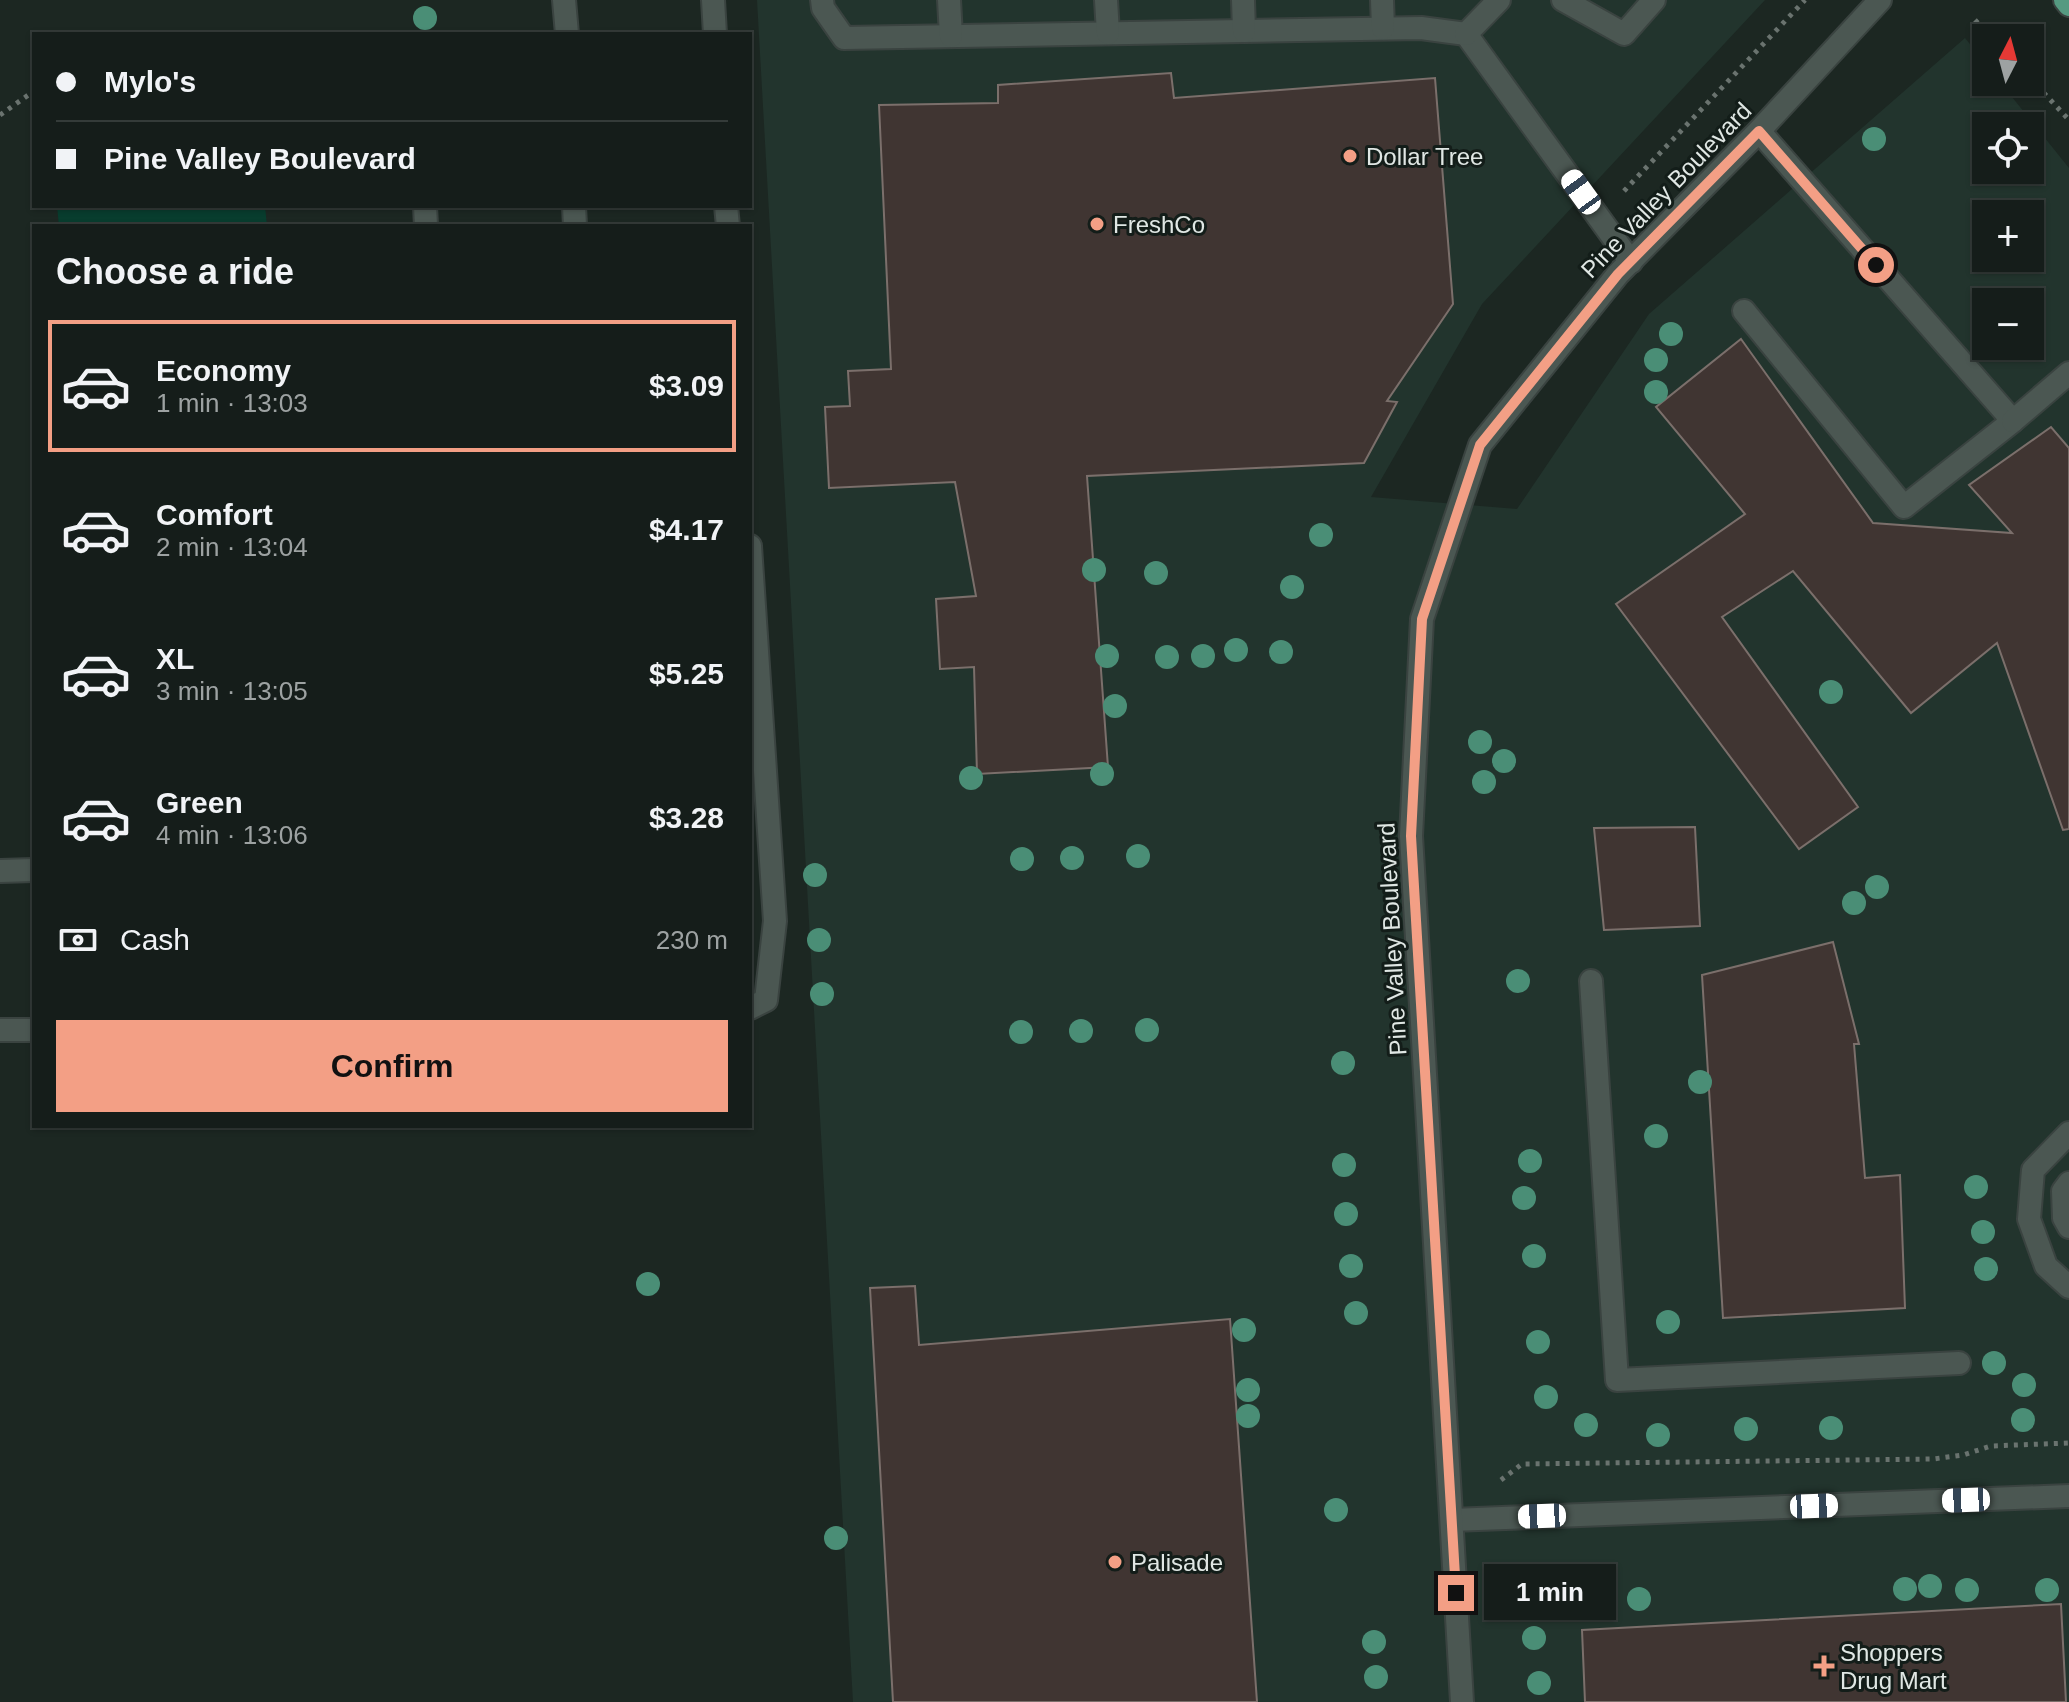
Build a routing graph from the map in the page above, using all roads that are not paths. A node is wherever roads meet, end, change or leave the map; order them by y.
1 (564, 0) edge
2 (713, 0) edge
3 (822, 0) edge
4 (949, 0) edge
5 (1106, 0) edge
6 (1243, 0) edge
7 (1382, 0) edge
8 (1499, 0) edge
9 (1563, 0) edge
10 (1654, 0) edge
11 (1880, 0) edge
12 (2065, 0) edge
13 (2069, 5) edge
14 (1383, 28) junction
15 (1244, 31) junction
16 (567, 32) edge
17 (715, 32) edge
18 (1108, 33) junction
19 (1466, 34) junction
20 (951, 36) junction
21 (1759, 131) junction
22 (1631, 262) junction
23 (1744, 311) dead end
24 (2069, 373) edge
25 (2013, 421) junction
26 (752, 576) edge
27 (32, 870) edge
28 (0, 871) edge
29 (1591, 981) dead end
30 (752, 1007) edge
31 (0, 1030) edge
32 (32, 1030) edge
33 (2069, 1133) edge
34 (2069, 1183) edge
35 (2069, 1227) edge
36 (2069, 1287) edge
37 (1959, 1363) dead end
38 (2069, 1496) edge
39 (1452, 1520) junction
40 (1462, 1702) edge

1 - 16 street
2 - 17 street
3 - 20 street
4 - 20 street
5 - 18 street
6 - 15 street
7 - 14 street
8 - 19 street
9 - 10 street
11 - 21 street, Pine Valley Boulevard
12 - 13 main road
14 - 15 street
14 - 19 street
15 - 18 street
18 - 20 street
19 - 22 street
21 - 22 street, Pine Valley Boulevard
21 - 25 street
22 - 39 street, Pine Valley Boulevard
23 - 25 street
24 - 25 street
26 - 30 street
27 - 28 street
29 - 37 street
31 - 32 street
33 - 36 street
34 - 35 street
38 - 39 street
39 - 40 street, Pine Valley Boulevard

